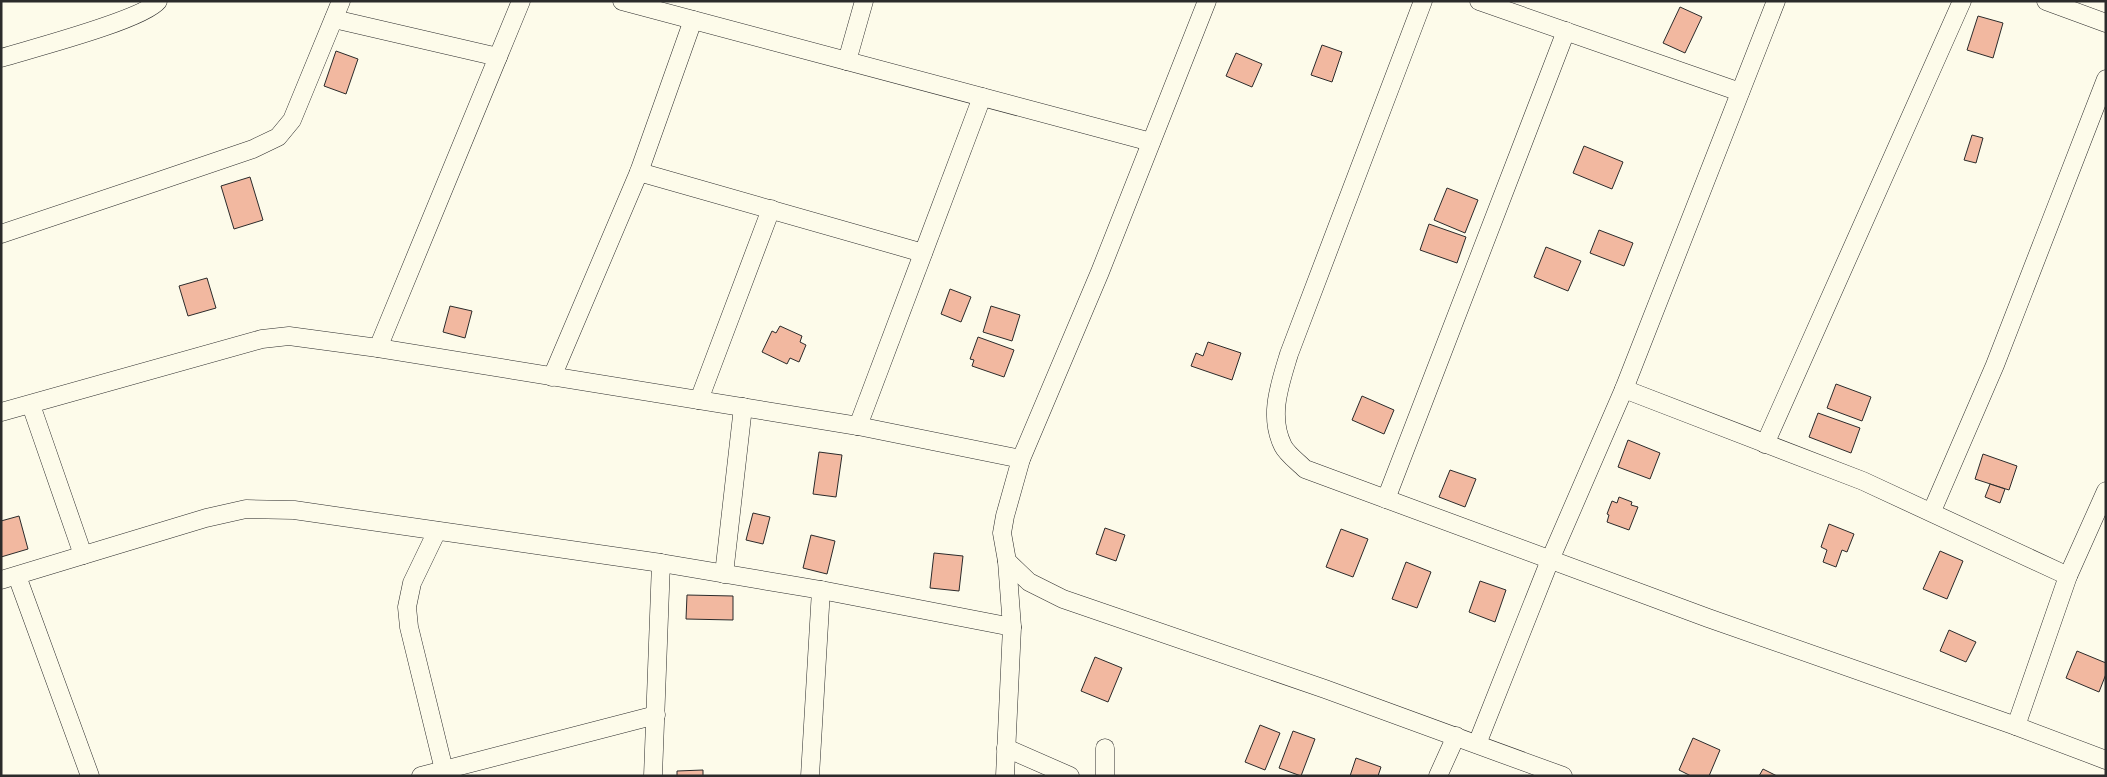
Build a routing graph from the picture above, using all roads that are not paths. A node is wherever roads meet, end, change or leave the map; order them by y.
1 (158, 1) edge
2 (341, 1) edge
3 (521, 1) edge
4 (622, 1) edge
5 (864, 1) edge
6 (1423, 1) edge
7 (1479, 1) edge
8 (1776, 1) edge
9 (1962, 1) edge
10 (2046, 1) edge
11 (1201, 3) edge
12 (334, 19) junction
13 (693, 20) junction
14 (2106, 23) edge
15 (1566, 31) junction
16 (498, 57) junction
17 (1, 58) edge
18 (846, 62) junction
19 (2106, 79) edge
20 (1740, 92) junction
21 (982, 98) junction
22 (1152, 142) junction
23 (639, 172) junction
24 (770, 209) junction
25 (1, 234) edge
26 (924, 252) junction
27 (378, 348) junction
28 (552, 377) junction
29 (1624, 389) junction
30 (699, 400) junction
31 (31, 405) junction
32 (743, 407) junction
33 (1, 412) edge
34 (858, 426) junction
35 (1766, 444) junction
36 (1021, 459) junction
37 (2106, 491) edge
38 (1386, 499) junction
39 (1932, 511) junction
40 (437, 531) junction
41 (82, 555) junction
42 (1550, 560) junction
43 (1007, 561) junction
44 (661, 563) junction
45 (724, 574) junction
46 (2068, 576) junction
47 (9, 578) edge
48 (821, 590) junction
49 (1012, 627) junction
50 (656, 715) junction
51 (2016, 726) junction
52 (1456, 736) junction
53 (1477, 744) junction
54 (1006, 748) junction
55 (1105, 748) dead end
56 (2106, 760) edge
57 (444, 770) junction
58 (90, 776) edge
59 (421, 776) edge
60 (653, 776) edge
61 (810, 776) edge
62 (1005, 776) edge
63 (1070, 776) edge
64 (1105, 776) edge
65 (1438, 776) edge
66 (1563, 776) edge

1 - 17 street
2 - 12 street
3 - 16 street
4 - 13 street
5 - 18 street
6 - 38 street
7 - 15 street
8 - 20 street
9 - 35 street
10 - 14 street
11 - 22 street
12 - 16 street
12 - 25 street
13 - 18 street
13 - 23 street
15 - 20 street
15 - 38 street
16 - 27 street
18 - 21 street
19 - 39 street
20 - 29 street
21 - 22 street
21 - 26 street
22 - 36 street
23 - 24 street
23 - 28 street
24 - 26 street
24 - 30 street
26 - 34 street
27 - 28 street
27 - 31 street
28 - 30 street
29 - 35 street
29 - 42 street
30 - 32 street
31 - 33 street
31 - 41 street
32 - 34 street
32 - 45 street
34 - 36 street
35 - 39 street
36 - 43 street
37 - 46 street
38 - 42 street
39 - 46 street
40 - 41 street
40 - 44 street
40 - 57 street
41 - 47 street
42 - 51 street
42 - 53 street
43 - 49 street
43 - 52 street
44 - 45 street
44 - 50 street
45 - 48 street
46 - 51 street
47 - 58 street
48 - 49 street
48 - 61 street
49 - 54 street
50 - 57 street
50 - 60 street
51 - 56 street
52 - 53 street
52 - 65 street
53 - 66 street
54 - 62 street
54 - 63 street
55 - 64 street
57 - 59 street

